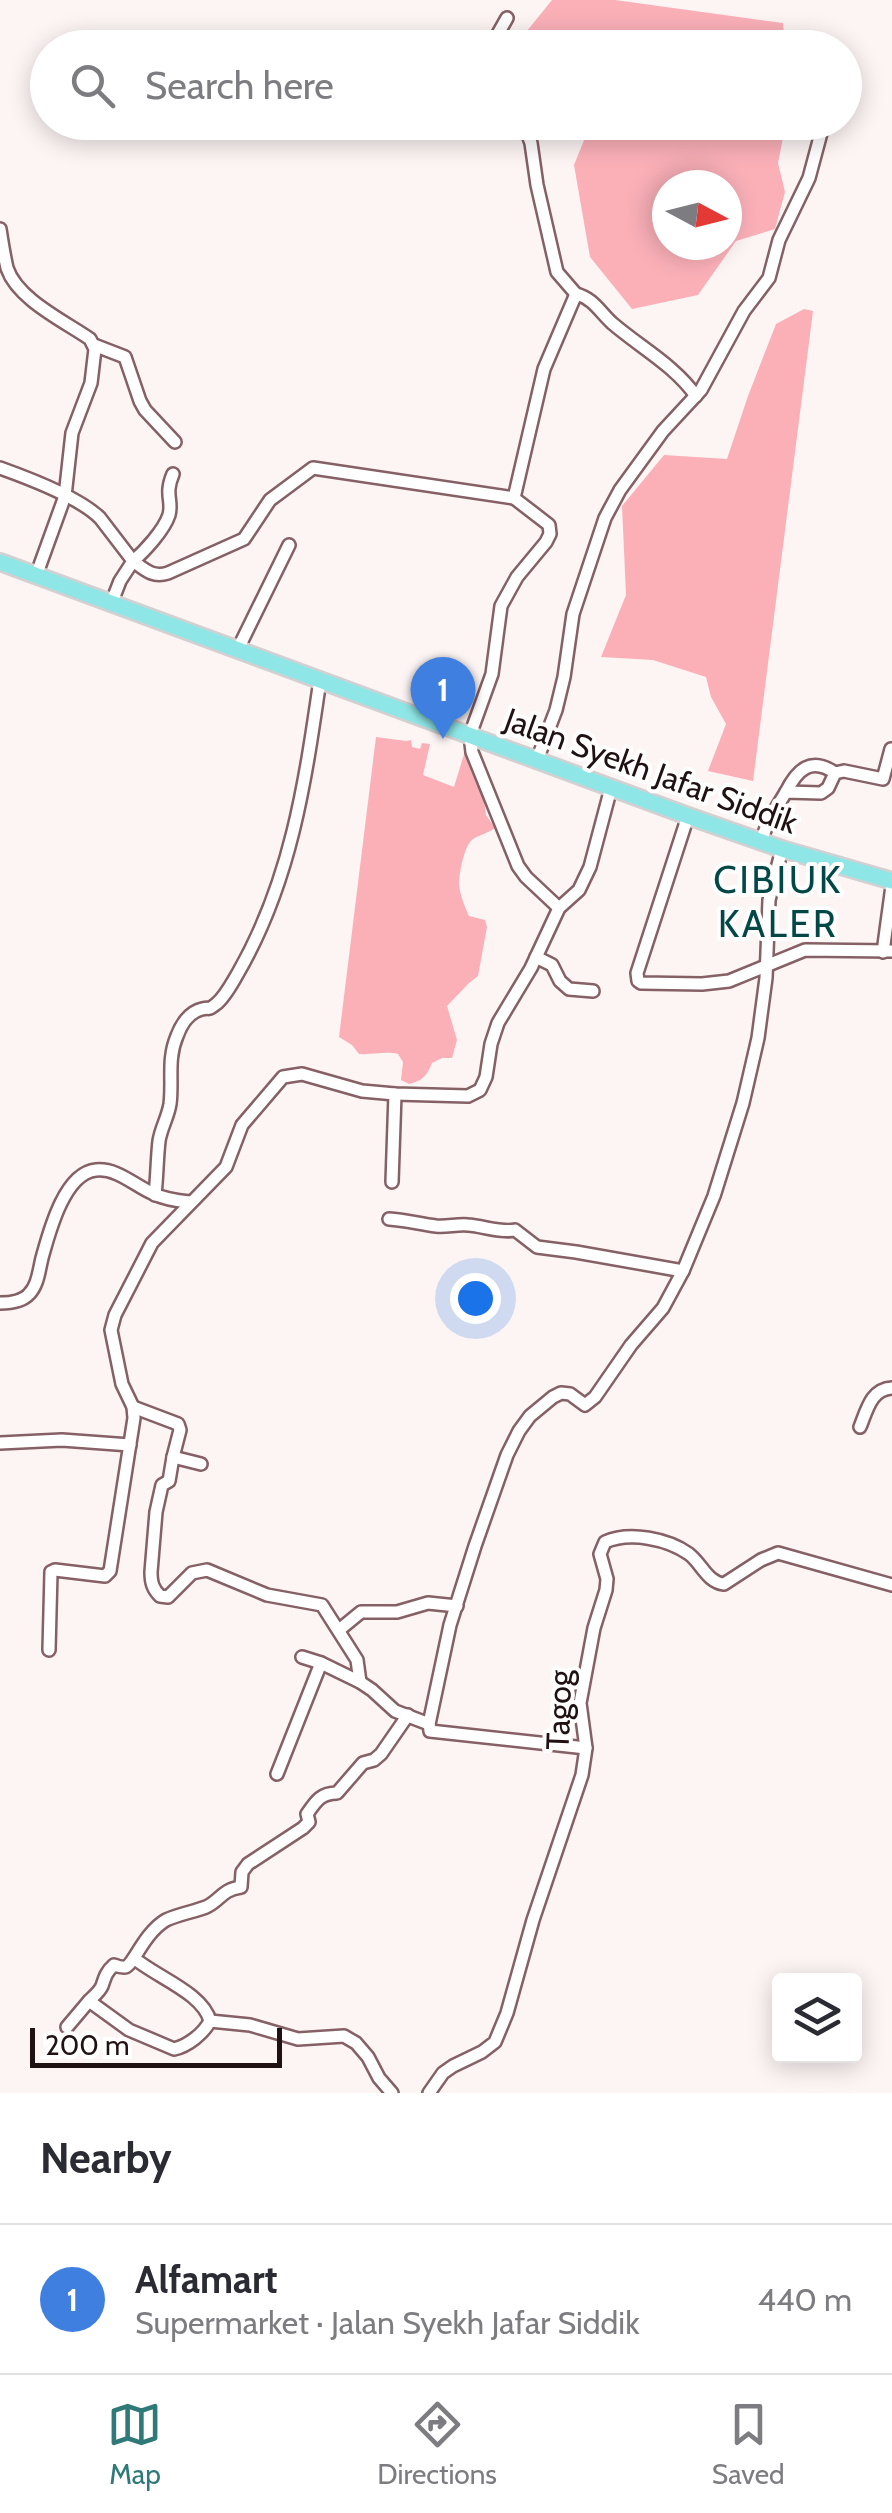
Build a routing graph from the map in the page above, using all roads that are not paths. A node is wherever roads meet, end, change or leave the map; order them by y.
1 (507, 18) dead end
2 (500, 30) edge
3 (530, 140) edge
4 (819, 140) edge
5 (0, 229) edge
6 (576, 294) junction
7 (94, 345) junction
8 (696, 396) junction
9 (175, 442) dead end
10 (0, 468) edge
11 (174, 474) dead end
12 (65, 496) junction
13 (514, 498) junction
14 (289, 545) dead end
15 (133, 561) junction
16 (0, 562) edge
17 (36, 576) junction
18 (112, 604) junction
19 (238, 649) junction
20 (320, 680) junction
21 (470, 735) junction
22 (891, 749) edge
23 (537, 760) junction
24 (835, 774) junction
25 (612, 788) junction
26 (786, 792) junction
27 (688, 816) junction
28 (761, 841) junction
29 (782, 849) junction
30 (892, 884) edge
31 (560, 908) junction
32 (888, 952) edge
33 (536, 957) junction
34 (767, 967) junction
35 (593, 991) dead end
36 (395, 1094) junction
37 (392, 1182) dead end
38 (155, 1195) junction
39 (190, 1202) junction
40 (389, 1219) dead end
41 (684, 1271) junction
42 (0, 1303) edge
43 (892, 1388) edge
44 (133, 1407) junction
45 (860, 1427) dead end
46 (0, 1443) edge
47 (130, 1445) junction
48 (173, 1457) junction
49 (201, 1464) dead end
50 (892, 1585) edge
51 (456, 1606) junction
52 (338, 1630) junction
53 (50, 1650) dead end
54 (302, 1658) dead end
55 (321, 1663) junction
56 (360, 1682) junction
57 (408, 1715) junction
58 (428, 1724) junction
59 (586, 1748) junction
60 (278, 1774) dead end
61 (134, 1958) junction
62 (90, 2001) junction
63 (210, 2021) junction
64 (67, 2028) dead end
65 (392, 2093) edge
66 (429, 2093) edge

1 - 2 street
3 - 6 street
4 - 8 street
5 - 7 street
6 - 8 street
6 - 13 street
7 - 9 street
7 - 12 street
8 - 23 street
10 - 12 street
11 - 15 street
12 - 15 street
12 - 17 street
13 - 15 street
13 - 21 street
14 - 19 street
15 - 18 street
16 - 17 main road, Jalan Syekh Jafar Siddik
17 - 18 main road, Jalan Syekh Jafar Siddik
18 - 19 main road, Jalan Syekh Jafar Siddik
19 - 20 main road, Jalan Syekh Jafar Siddik
20 - 21 main road, Jalan Syekh Jafar Siddik
20 - 38 street
21 - 23 main road, Jalan Syekh Jafar Siddik
21 - 31 street
22 - 24 street
23 - 25 main road, Jalan Syekh Jafar Siddik
24 - 26 street
24 - 26 street
25 - 27 main road, Jalan Syekh Jafar Siddik
25 - 31 street
26 - 28 street
27 - 28 main road, Jalan Syekh Jafar Siddik
27 - 34 street
28 - 29 main road, Jalan Syekh Jafar Siddik
29 - 30 main road, Jalan Syekh Jafar Siddik
29 - 34 street
30 - 32 street
31 - 33 street
32 - 34 street
33 - 35 street
33 - 36 street
34 - 41 street
36 - 37 street
36 - 39 street
38 - 39 street
38 - 42 street
39 - 44 street
40 - 41 street
41 - 51 street
43 - 45 street
44 - 47 street
44 - 48 street
46 - 47 street
47 - 53 street
48 - 49 street
48 - 52 street
50 - 59 street, Tagog
51 - 52 street
51 - 58 street
52 - 56 street
54 - 55 street
55 - 56 street
55 - 60 street
56 - 57 street
57 - 58 street
57 - 61 street
58 - 59 street
59 - 66 street, Tagog
61 - 62 street
61 - 63 street
62 - 63 street
62 - 64 street
63 - 65 street

